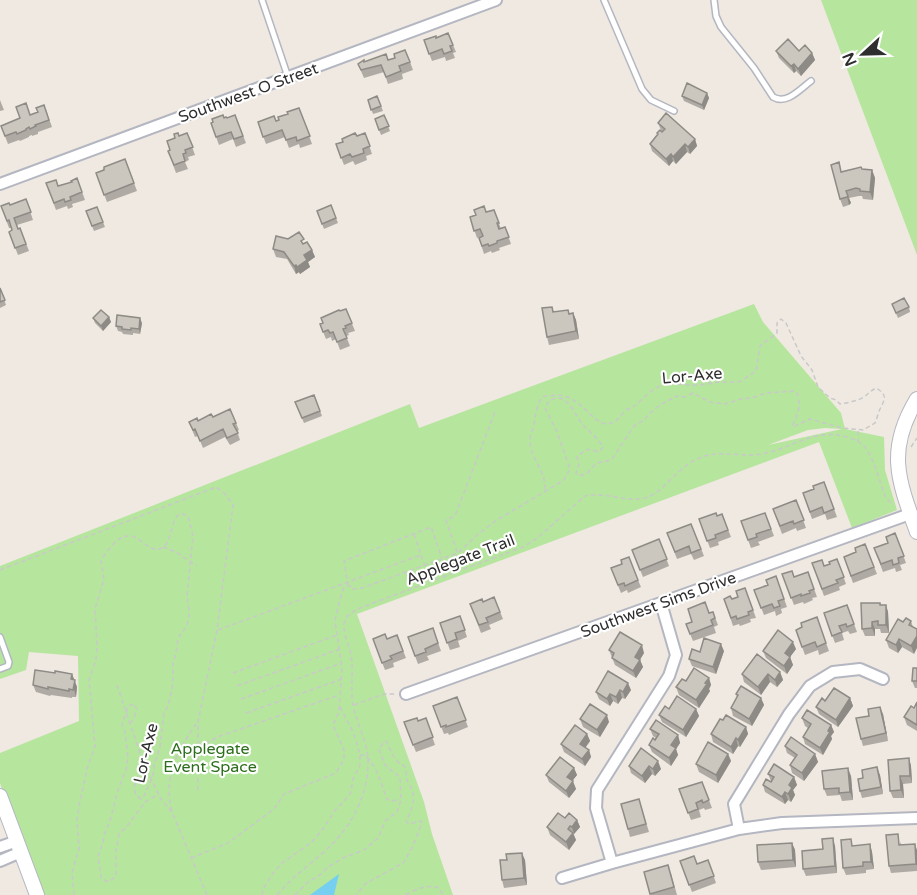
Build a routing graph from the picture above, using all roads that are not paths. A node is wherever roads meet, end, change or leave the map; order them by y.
1 (262, 0) edge
2 (496, 0) edge
3 (604, 0) edge
4 (714, 0) edge
5 (288, 77) junction
6 (811, 81) dead end
7 (674, 111) dead end
8 (0, 184) edge
9 (917, 399) edge
10 (911, 424) edge
11 (910, 514) junction
12 (917, 532) edge
13 (661, 603) junction
14 (0, 637) edge
15 (0, 669) edge
16 (884, 679) dead end
17 (405, 694) road end
18 (0, 796) edge
19 (917, 818) edge
20 (739, 829) junction
21 (19, 846) junction
22 (0, 847) edge
23 (0, 861) edge
24 (612, 863) junction
25 (562, 878) dead end
26 (37, 895) edge

1 - 5 lane
2 - 5 street, Southwest O Street
3 - 7 lane
4 - 6 lane
5 - 8 street, Southwest O Street
9 - 10 street
10 - 11 street
11 - 12 street
11 - 13 street, Southwest Sims Drive
13 - 17 street, Southwest Sims Drive
13 - 24 street
14 - 15 lane
16 - 20 street
18 - 21 street
19 - 20 street
20 - 24 street
21 - 22 street
21 - 23 street
21 - 26 street
24 - 25 street

